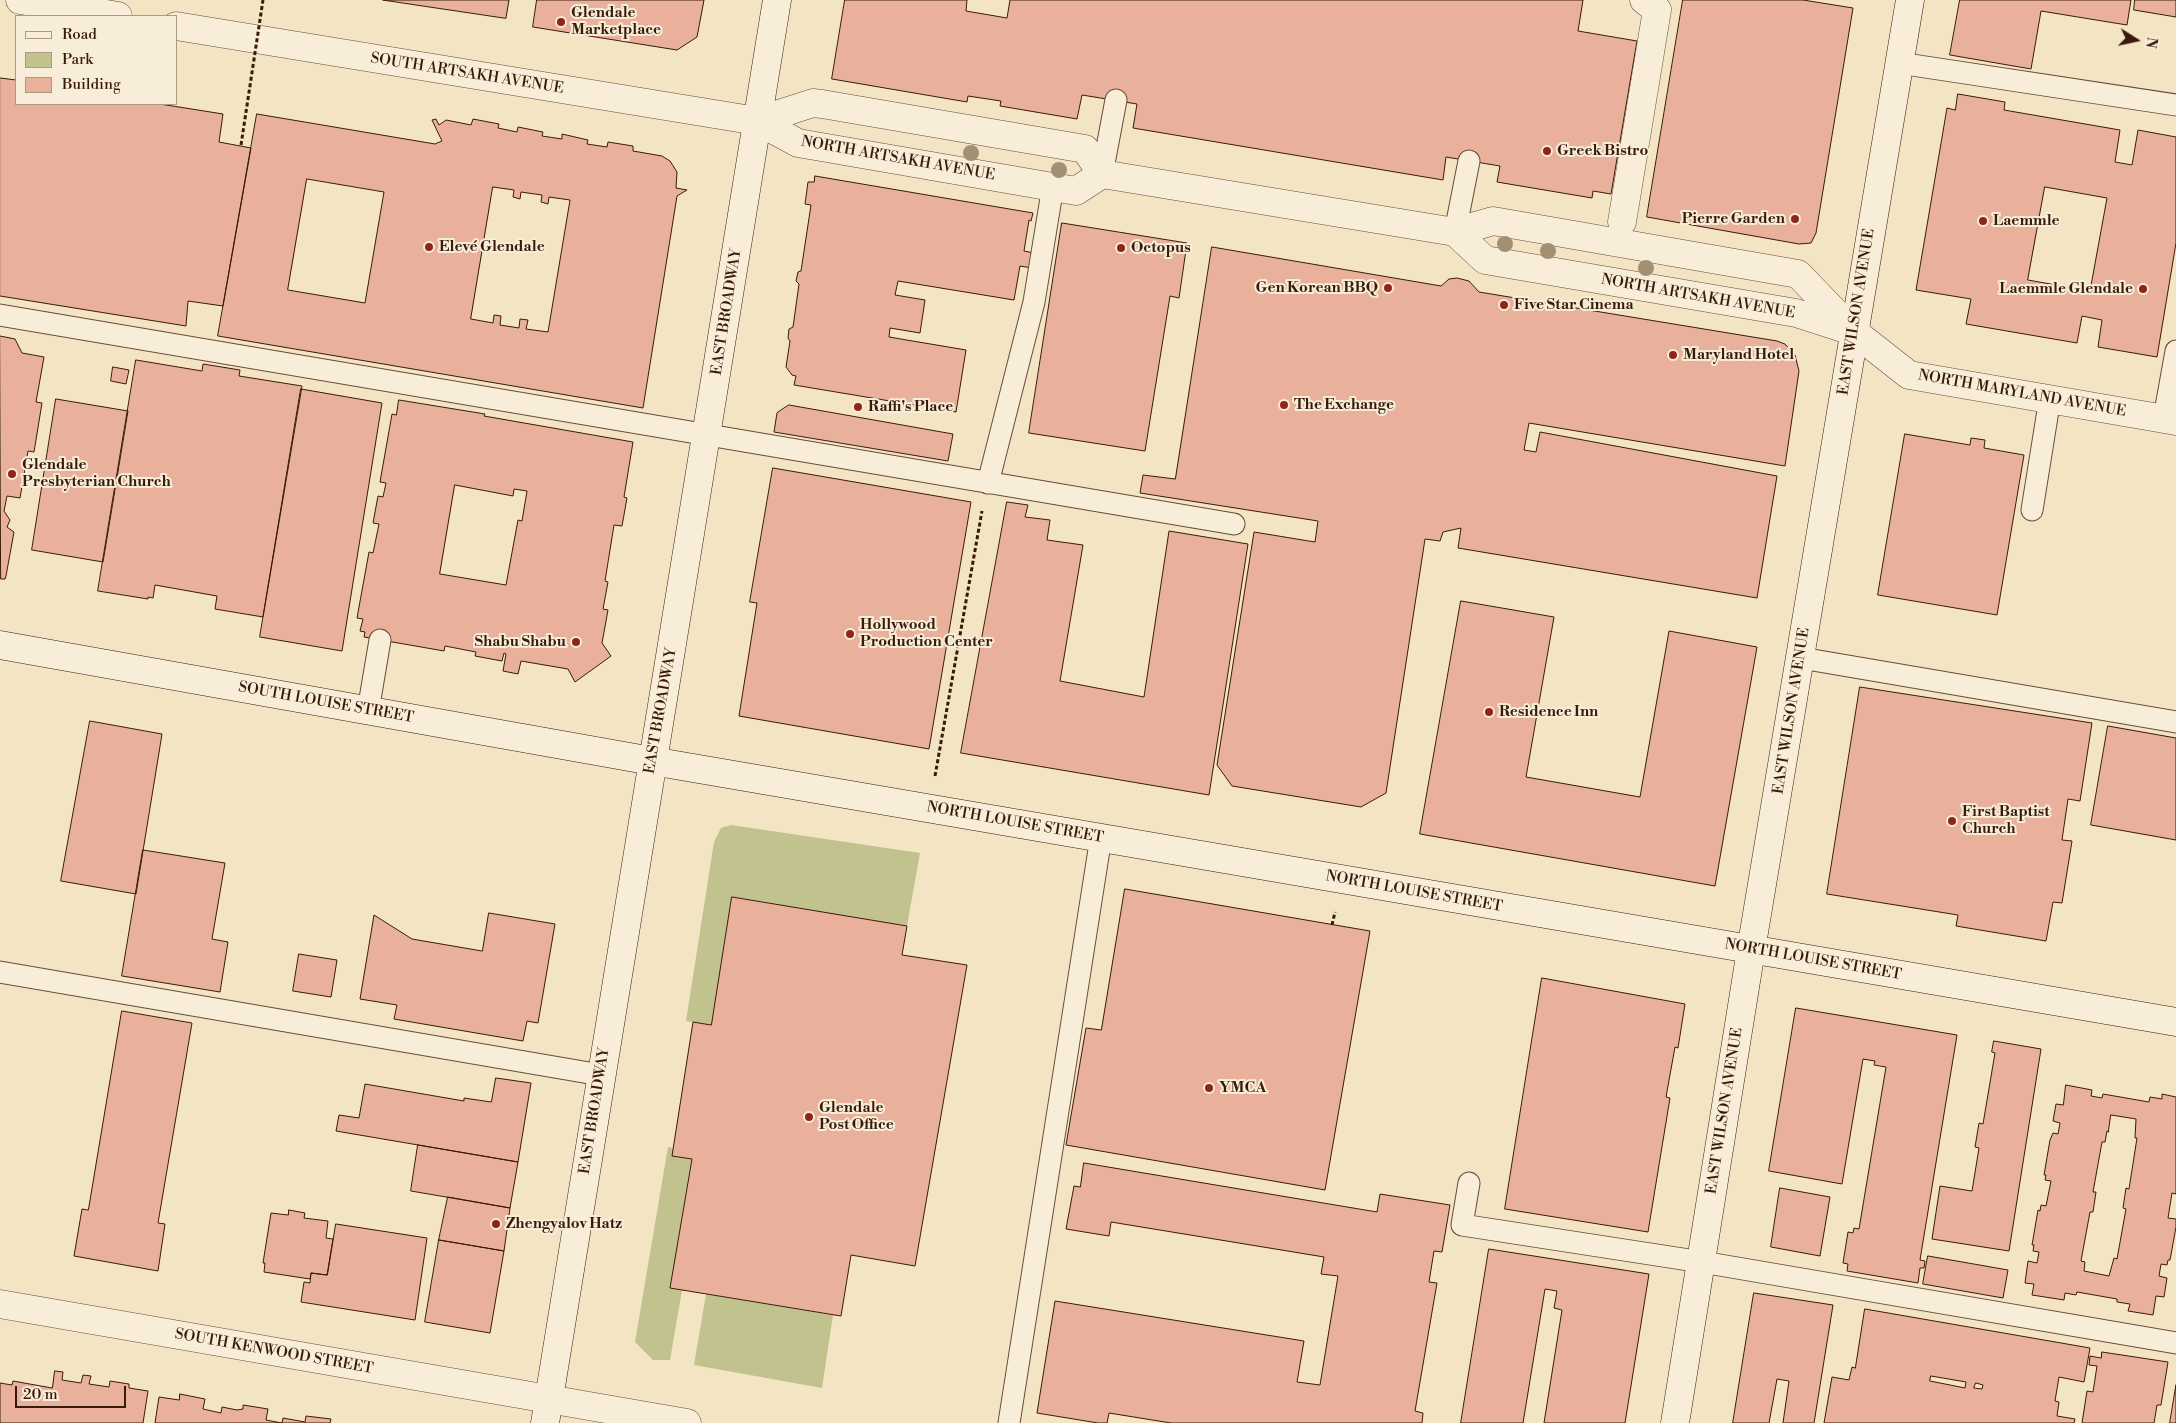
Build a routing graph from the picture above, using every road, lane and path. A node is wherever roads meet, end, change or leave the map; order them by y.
1 (20, 0) edge
2 (264, 0) edge
3 (777, 0) edge
4 (1644, 0) edge
5 (1910, 0) edge
6 (112, 15) edge
7 (178, 26) edge
8 (1899, 62) junction
9 (1116, 100) dead end
10 (2176, 105) edge
11 (757, 121) junction
12 (241, 145) dead end
13 (1469, 161) dead end
14 (1102, 174) junction
15 (1053, 186) junction
16 (1622, 222) dead end
17 (1455, 232) junction
18 (0, 315) edge
19 (1853, 331) junction
20 (2176, 351) edge
21 (2050, 398) junction
22 (2170, 420) edge
23 (707, 435) junction
24 (988, 482) junction
25 (2032, 510) dead end
26 (1234, 524) dead end
27 (380, 640) dead end
28 (0, 645) edge
29 (1801, 658) junction
30 (368, 711) junction
31 (2176, 722) edge
32 (652, 761) junction
33 (930, 808) junction
34 (1101, 837) junction
35 (1335, 912) dead end
36 (1332, 925) dead end
37 (1751, 950) junction
38 (0, 972) edge
39 (2176, 1022) edge
40 (601, 1075) junction
41 (1469, 1183) dead end
42 (1702, 1262) junction
43 (0, 1304) edge
44 (2176, 1342) edge
45 (547, 1412) edge
46 (687, 1423) edge
47 (1009, 1423) edge
48 (1675, 1423) edge

1 - 6 street
2 - 12 path, bridge
3 - 11 street, EAST BROADWAY
4 - 16 street
5 - 8 street, EAST WILSON AVENUE
7 - 11 street, SOUTH ARTSAKH AVENUE
8 - 10 lane
8 - 19 street, EAST WILSON AVENUE
9 - 14 lane
11 - 14 street
11 - 15 street, NORTH ARTSAKH AVENUE
11 - 23 street, EAST BROADWAY
13 - 17 lane
14 - 15 street, NORTH ARTSAKH AVENUE
14 - 17 street
15 - 24 lane
17 - 19 street, NORTH ARTSAKH AVENUE
17 - 19 street
18 - 23 lane
19 - 21 street, NORTH MARYLAND AVENUE
19 - 29 street, EAST WILSON AVENUE
20 - 22 lane
21 - 22 street, NORTH MARYLAND AVENUE
21 - 25 lane
23 - 24 lane
23 - 32 street, EAST BROADWAY
24 - 26 lane
24 - 33 path
27 - 30 lane
28 - 30 street, SOUTH LOUISE STREET
29 - 31 lane
29 - 37 street, EAST WILSON AVENUE
30 - 32 street, SOUTH LOUISE STREET
32 - 33 street, NORTH LOUISE STREET
32 - 40 street, EAST BROADWAY
33 - 34 street, NORTH LOUISE STREET
34 - 37 street, NORTH LOUISE STREET
34 - 47 lane
35 - 36 path
37 - 39 street, NORTH LOUISE STREET
37 - 42 street, EAST WILSON AVENUE
38 - 40 lane
40 - 45 street, EAST BROADWAY
41 - 42 lane
42 - 44 lane
42 - 48 street, EAST WILSON AVENUE
43 - 45 street, SOUTH KENWOOD STREET
45 - 46 street, SOUTH KENWOOD STREET

